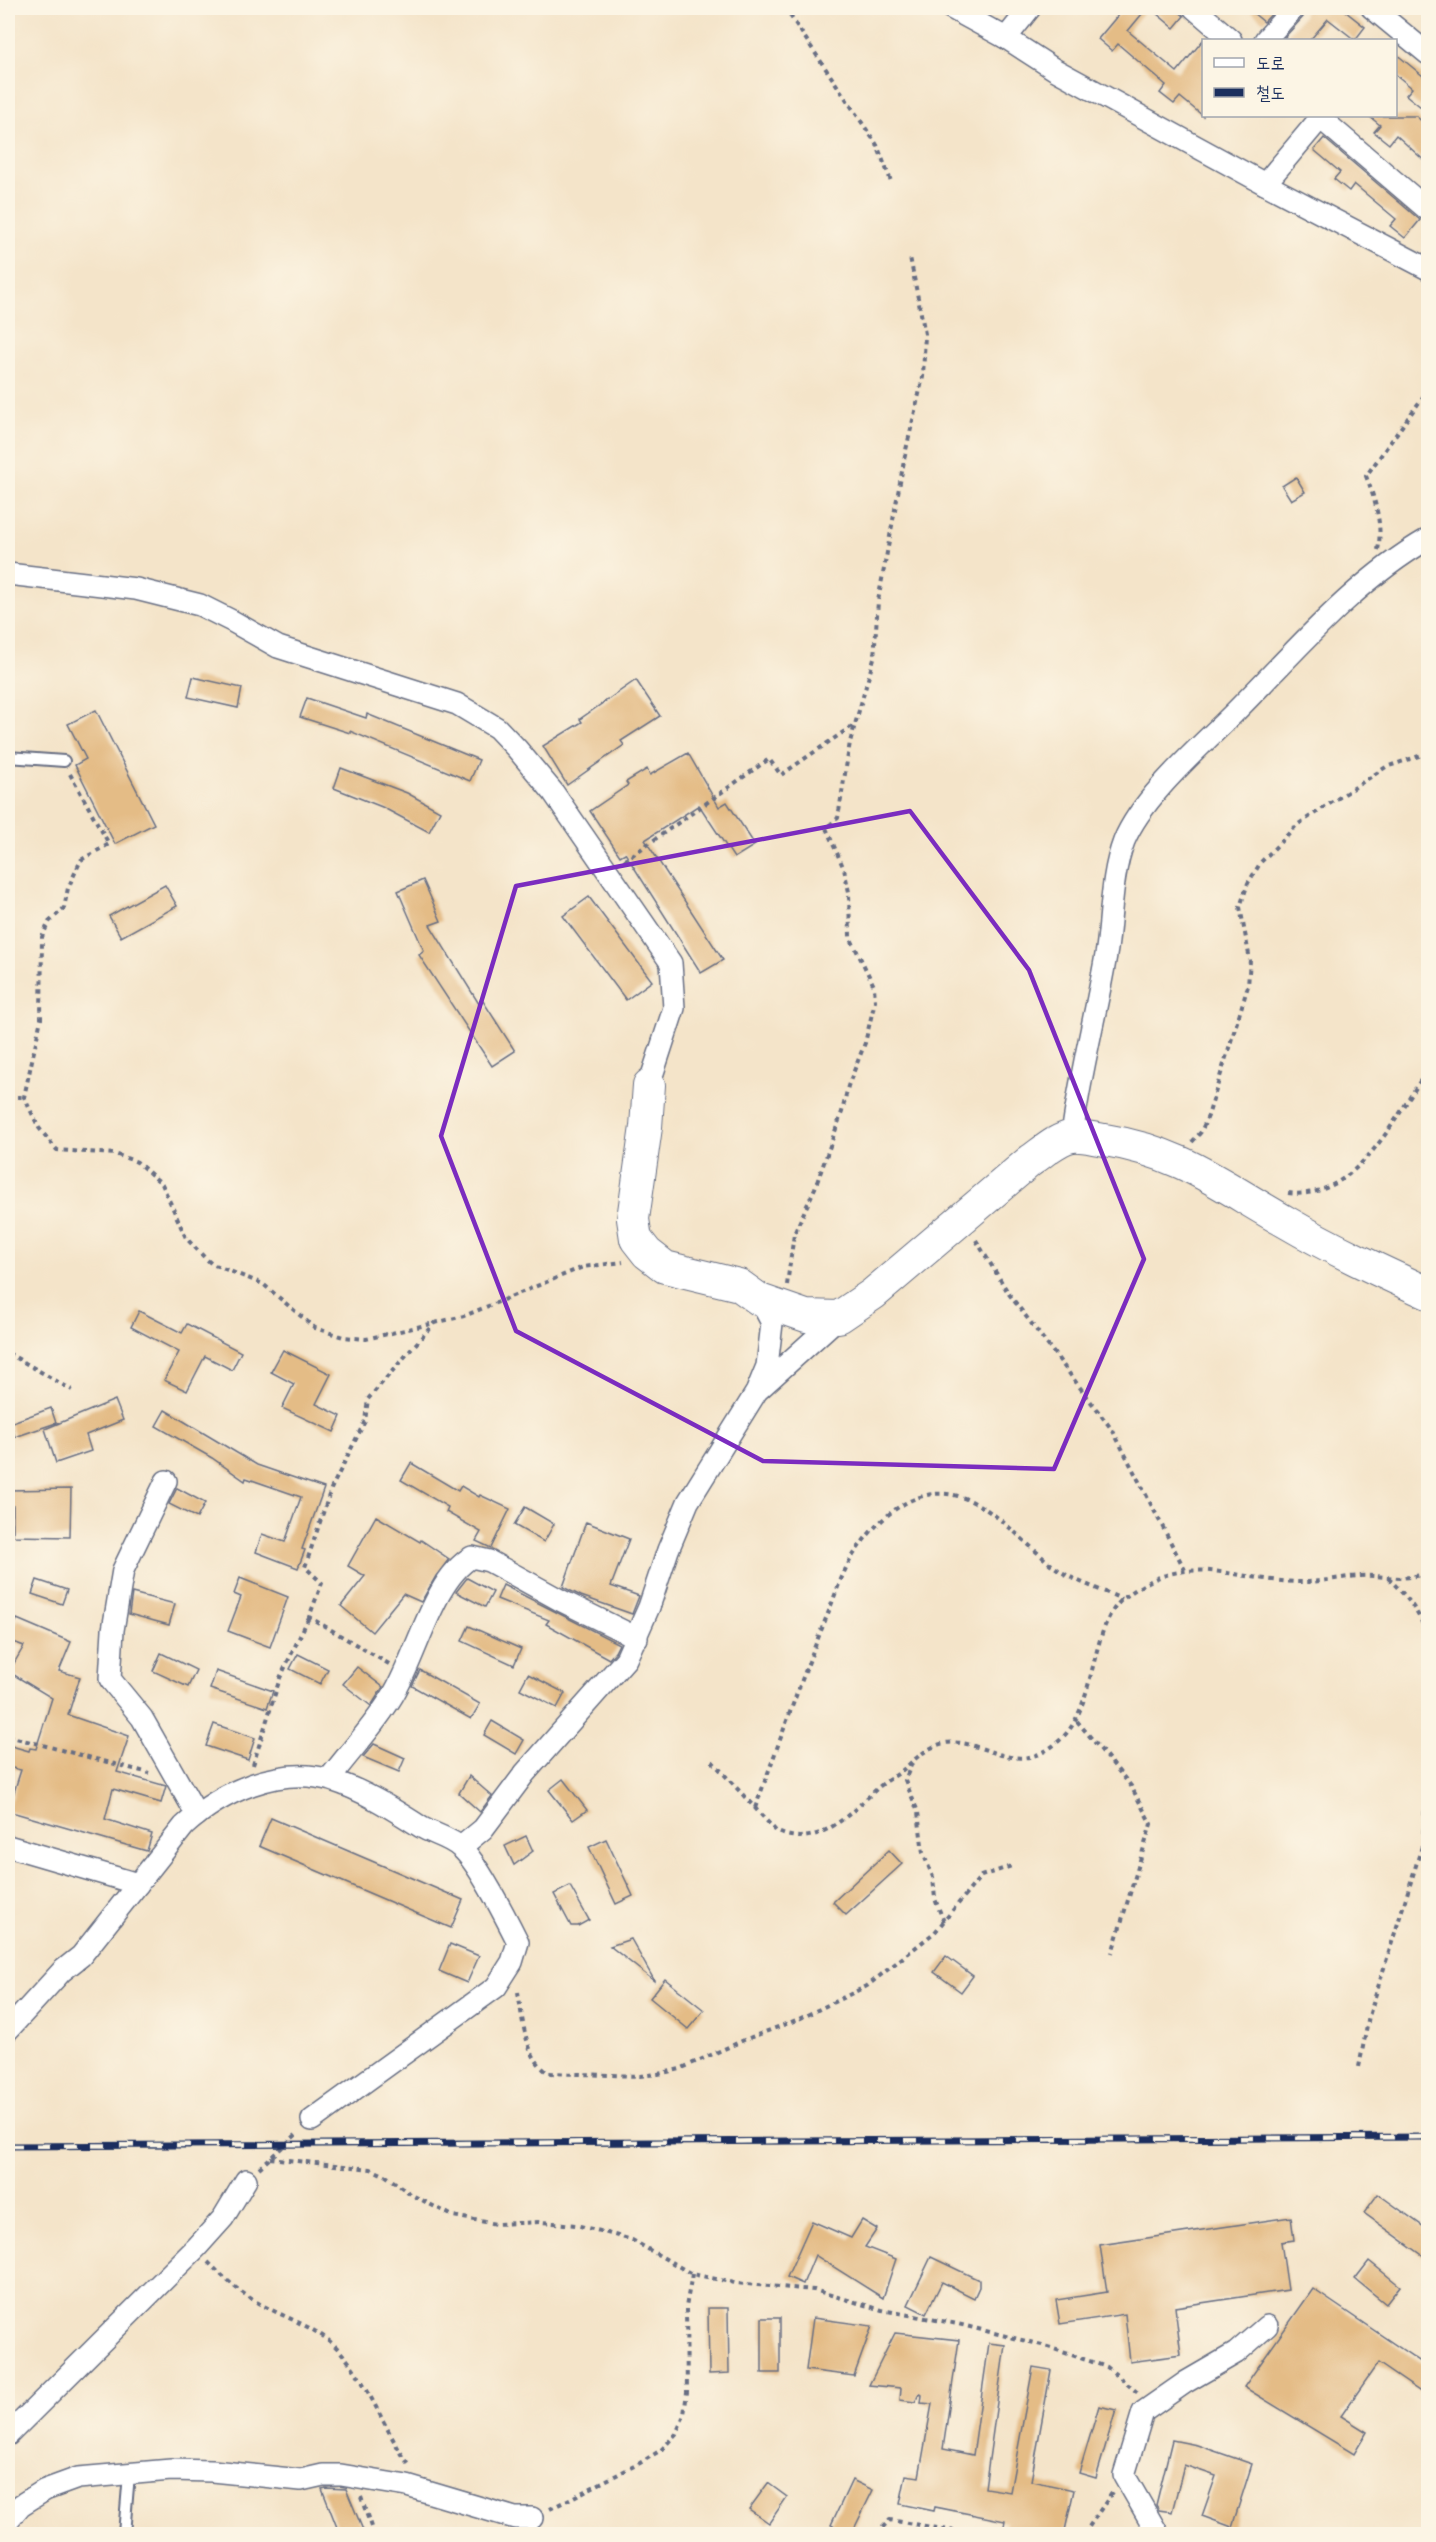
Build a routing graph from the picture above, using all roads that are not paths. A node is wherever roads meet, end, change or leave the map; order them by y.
1 (951, 8) edge
2 (1030, 8) edge
3 (1194, 8) edge
4 (1294, 8) edge
5 (1372, 8) edge
6 (1387, 33) edge
7 (1006, 38) junction
8 (1230, 39) edge
9 (1266, 39) edge
10 (1428, 54) edge
11 (1319, 117) edge
12 (1321, 117) edge
13 (1265, 184) junction
14 (1428, 210) edge
15 (1428, 269) edge
16 (1428, 540) edge
17 (8, 574) edge
18 (8, 757) edge
19 (64, 761) road end
20 (649, 1085) joint
21 (1072, 1136) junction
22 (1428, 1293) edge
23 (769, 1304) junction
24 (839, 1317) junction
25 (757, 1391) junction
26 (166, 1481) dead end
27 (637, 1638) junction
28 (329, 1779) junction
29 (197, 1815) junction
30 (8, 1846) edge
31 (461, 1847) junction
32 (138, 1884) junction
33 (8, 2030) edge
34 (312, 2120) road end
35 (246, 2180) road end
36 (1267, 2326) dead end
37 (8, 2434) edge
38 (129, 2474) junction
39 (532, 2518) road end
40 (8, 2520) edge
41 (124, 2535) edge
42 (1158, 2535) edge

1 - 7 street
2 - 7 street
3 - 8 street
4 - 9 street
5 - 6 street
6 - 10 street
7 - 13 street
11 - 13 street
12 - 14 street
13 - 15 street
16 - 21 street
17 - 20 street
18 - 19 lane
20 - 23 street
21 - 22 street
21 - 24 street
23 - 24 street
23 - 25 street
24 - 25 street
25 - 27 street
26 - 29 street
27 - 28 street
27 - 31 street
28 - 29 street
28 - 31 street
29 - 32 street
30 - 32 street
31 - 34 street
32 - 33 street
35 - 37 street
36 - 42 street
38 - 39 street
38 - 40 street
38 - 41 lane

